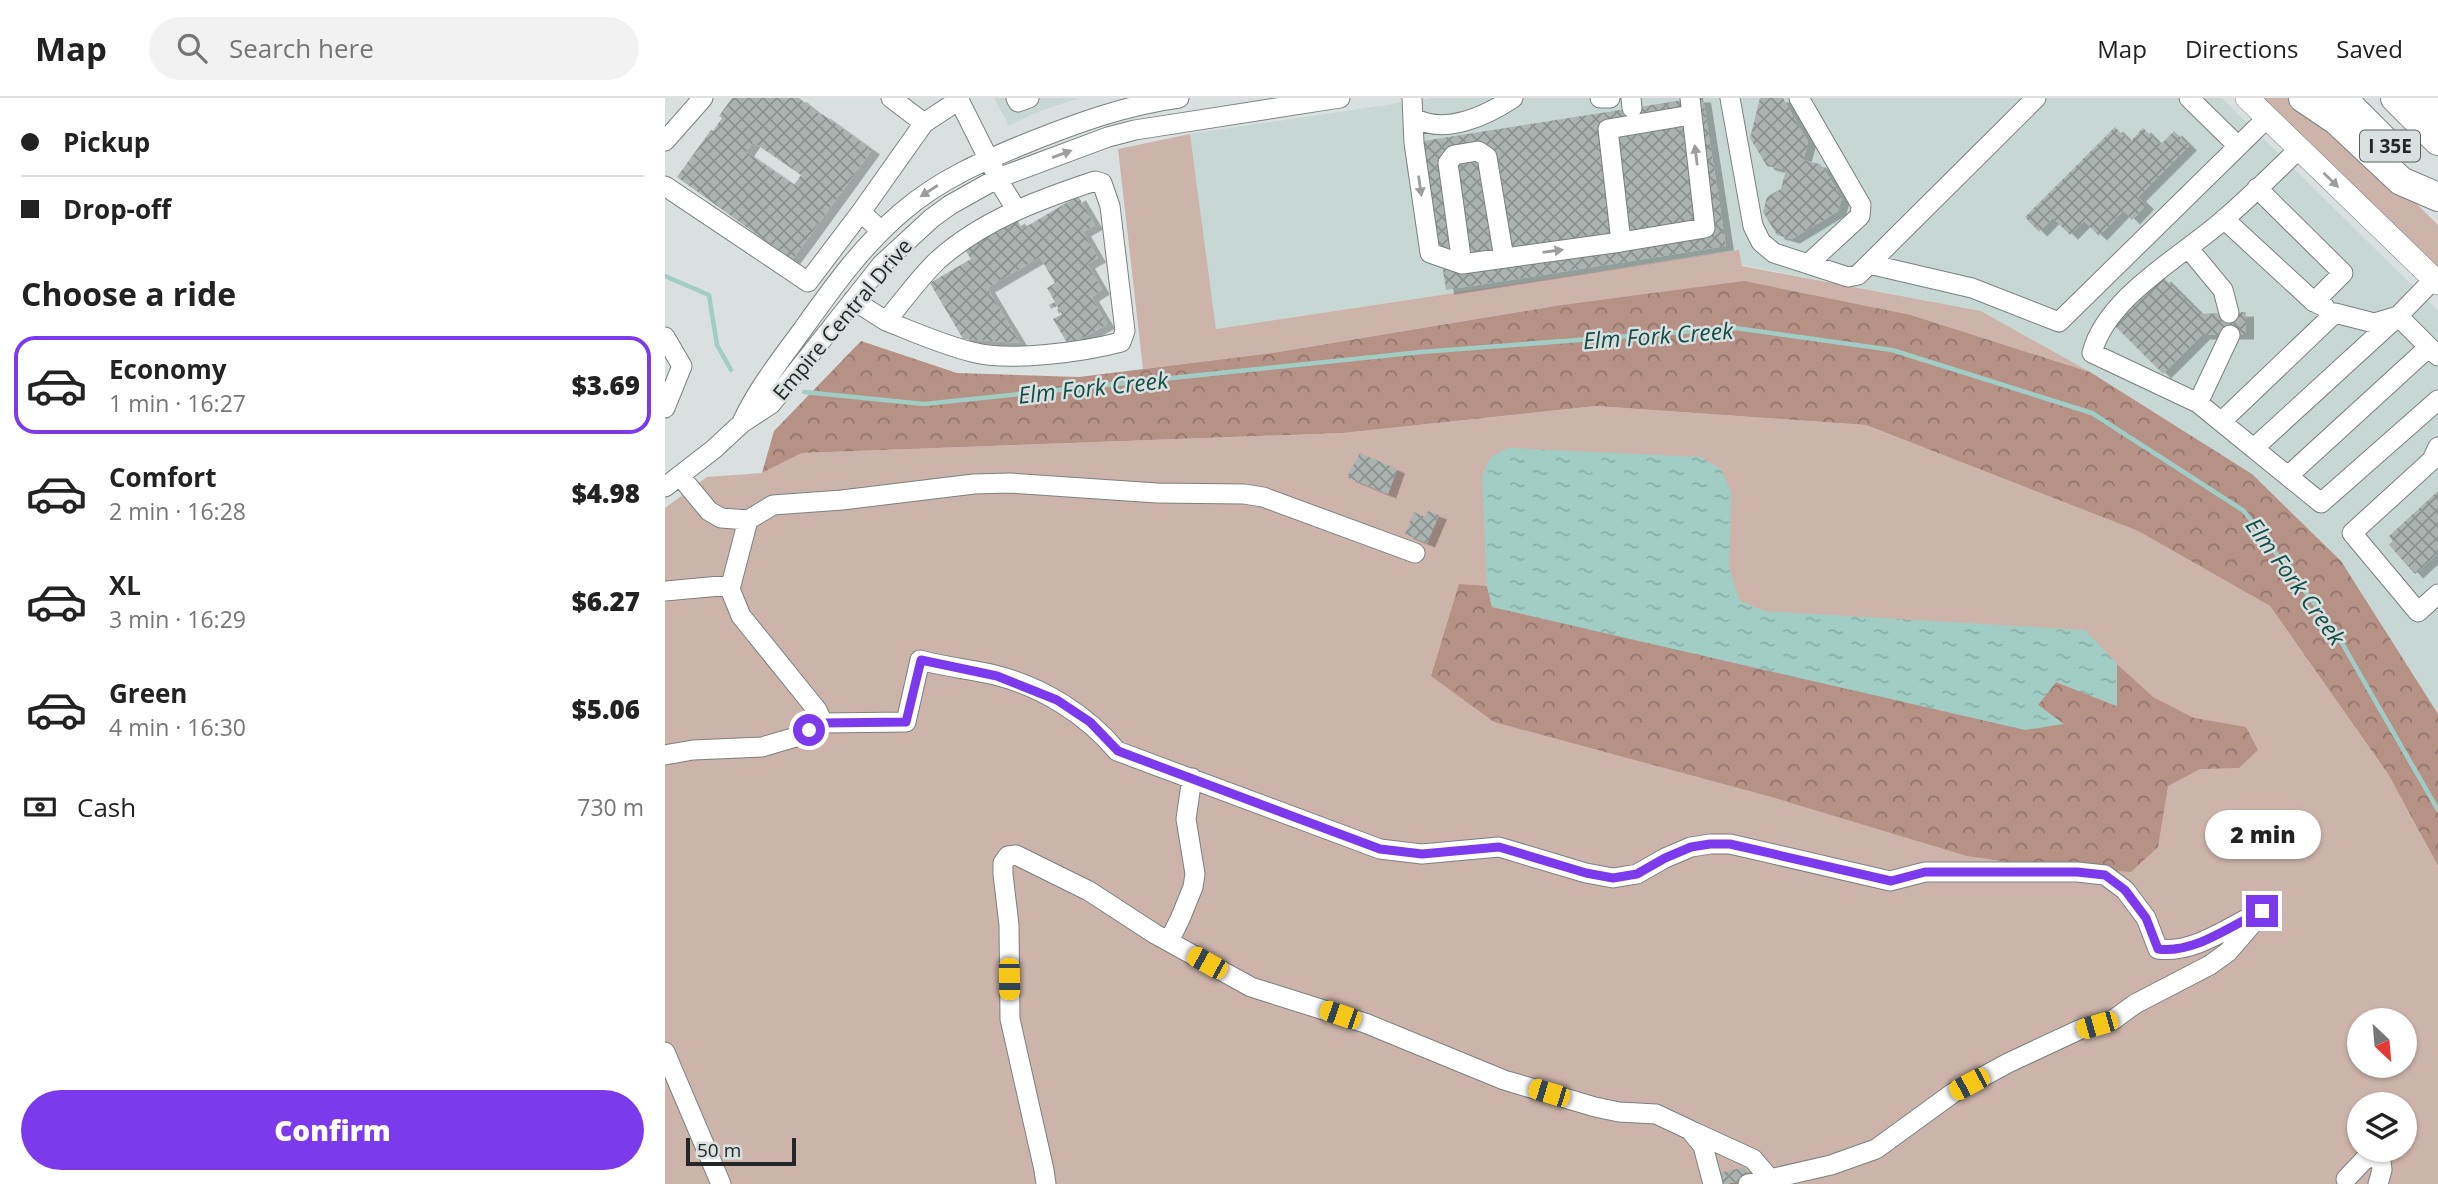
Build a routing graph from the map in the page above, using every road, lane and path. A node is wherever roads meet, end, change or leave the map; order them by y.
1 (703, 98) edge
2 (891, 98) edge
3 (1016, 98) edge
4 (1029, 98) edge
5 (1179, 98) edge
6 (1339, 98) edge
7 (1412, 98) edge
8 (1513, 98) edge
9 (1600, 98) edge
10 (1609, 98) edge
11 (1730, 98) edge
12 (1799, 98) edge
13 (2036, 98) edge
14 (2189, 98) edge
15 (2247, 98) edge
16 (2303, 98) edge
17 (2342, 98) edge
18 (2395, 98) edge
19 (2429, 98) edge
20 (959, 99) edge
21 (1690, 106) edge
22 (2438, 111) edge
23 (1414, 118) junction
24 (2267, 118) junction
25 (924, 123) junction
26 (665, 141) edge
27 (2438, 141) edge
28 (2238, 146) junction
29 (2298, 149) junction
30 (989, 158) junction
31 (998, 178) junction
32 (665, 186) edge
33 (2257, 188) junction
34 (2438, 196) edge
35 (1016, 209) junction
36 (861, 212) junction
37 (2224, 219) junction
38 (881, 231) junction
39 (1621, 242) junction
40 (2189, 249) junction
41 (1504, 258) junction
42 (1462, 264) junction
43 (1808, 264) junction
44 (1869, 264) junction
45 (2436, 281) edge
46 (853, 300) junction
47 (2314, 302) junction
48 (2229, 313) dead end
49 (2335, 313) junction
50 (2398, 316) junction
51 (886, 321) junction
52 (2229, 335) dead end
53 (665, 337) edge
54 (2434, 352) edge
55 (2438, 400) edge
56 (2198, 403) junction
57 (665, 408) edge
58 (2222, 421) junction
59 (742, 423) junction
60 (2438, 447) edge
61 (2254, 448) junction
62 (2288, 476) junction
63 (673, 482) edge
64 (748, 520) junction
65 (1415, 553) dead end
66 (731, 585) junction
67 (665, 591) edge
68 (2438, 594) edge
69 (823, 723) junction
70 (665, 755) edge
71 (1192, 778) junction
72 (1169, 941) junction
73 (665, 1052) edge
74 (1690, 1130) junction
75 (1770, 1179) junction
76 (2346, 1179) dead end
77 (721, 1184) edge
78 (1046, 1184) edge
79 (1713, 1184) edge
80 (1748, 1184) edge
81 (2378, 1184) edge

1 - 26 street
2 - 25 street
3 - 4 street
5 - 30 street, Empire Central Drive
31 -> 6 street, Empire Central Drive
7 - 23 street
8 - 23 street
9 - 10 street
11 - 43 street
12 - 43 street
13 - 44 street
14 - 28 street
15 - 24 main road
16 - 34 highway
17 - 34 highway, I 35E
18 - 27 highway, I 35E
19 - 22 highway
20 - 25 street
20 - 30 street
21 - 39 street
39 -> 21 street
23 -> 42 street
24 - 28 street
24 - 29 main road
25 - 36 street
28 - 44 street
29 - 33 street
29 -> 45 main road
30 - 31 street
30 -> 38 street, Empire Central Drive
31 - 35 street
31 - 46 street, Empire Central Drive
32 - 36 street
33 - 37 street
33 - 47 street
35 - 51 street
35 - 51 street
36 - 38 street
37 - 40 street
37 - 47 street
38 - 59 street, Empire Central Drive
41 -> 39 street
40 - 48 street
40 - 56 street
41 - 42 street
41 - 42 street
43 - 44 street
45 - 50 street
46 - 51 street
46 - 59 street, Empire Central Drive
47 - 49 street
49 - 50 street
49 - 58 street
50 - 54 street
50 - 61 street
52 - 56 street
53 - 57 street
54 - 62 street
55 - 62 street
56 - 58 street
58 - 61 street
59 - 63 street, Empire Central Drive
60 - 68 street
61 - 62 street
63 - 64 street
64 - 65 street
64 - 66 street
66 - 67 street
66 - 69 street
69 - 70 street
69 - 71 street
71 - 72 street
71 - 75 street
72 - 74 street
72 - 78 street
73 - 77 street
74 - 75 street
74 - 79 street
75 - 80 street
76 - 81 street

